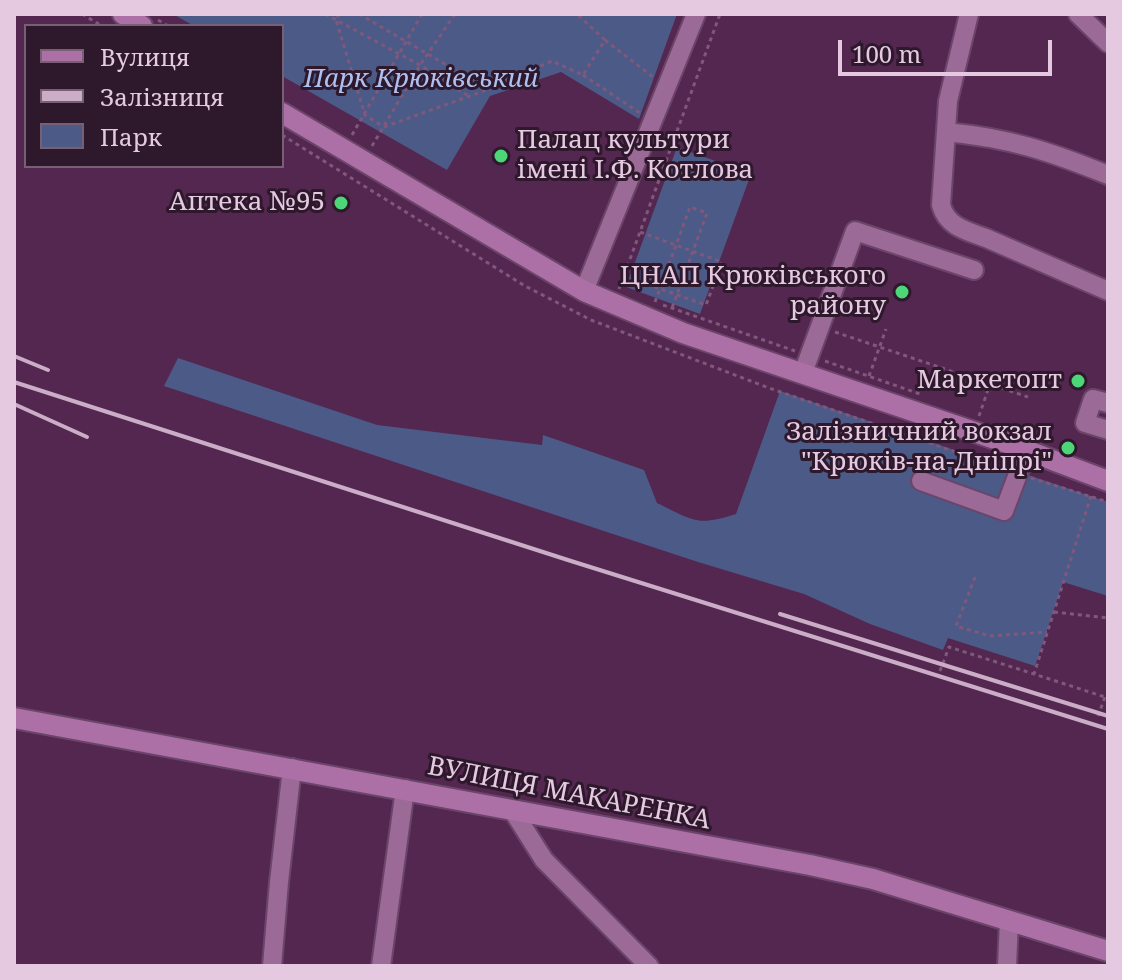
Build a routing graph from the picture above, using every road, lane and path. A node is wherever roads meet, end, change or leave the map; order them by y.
1 (325, 14) edge
2 (339, 14) edge
3 (359, 14) edge
4 (422, 14) edge
5 (455, 14) edge
6 (577, 14) edge
7 (696, 14) edge
8 (720, 14) edge
9 (969, 14) edge
10 (1078, 14) edge
11 (336, 20) junction
12 (605, 40) junction
13 (406, 42) junction
14 (1108, 43) edge
15 (398, 53) junction
16 (428, 54) junction
17 (420, 65) junction
18 (583, 75) junction
19 (658, 80) dead end
20 (488, 89) junction
21 (469, 97) junction
22 (284, 114) edge
23 (365, 115) junction
24 (646, 117) dead end
25 (384, 127) junction
26 (946, 132) junction
27 (359, 140) dead end
28 (381, 153) dead end
29 (1108, 175) edge
30 (640, 232) junction
31 (676, 244) junction
32 (693, 251) junction
33 (974, 270) dead end
34 (624, 276) junction
35 (588, 283) junction
36 (660, 289) junction
37 (1108, 291) edge
38 (677, 295) junction
39 (644, 298) dead end
40 (655, 302) junction
41 (672, 308) junction
42 (820, 327) junction
43 (886, 329) dead end
44 (880, 347) junction
45 (807, 364) junction
46 (869, 376) junction
47 (990, 384) junction
48 (926, 396) dead end
49 (1028, 397) dead end
50 (1108, 403) edge
51 (979, 416) dead end
52 (1108, 430) edge
53 (1027, 450) junction
54 (921, 481) dead end
55 (1108, 481) edge
56 (1091, 496) dead end
57 (975, 577) dead end
58 (1054, 612) junction
59 (1108, 618) edge
60 (1047, 632) junction
61 (940, 671) dead end
62 (1034, 674) junction
63 (1106, 697) edge
64 (1098, 716) dead end
65 (14, 718) edge
66 (292, 768) junction
67 (405, 789) junction
68 (513, 811) junction
69 (1009, 921) junction
70 (1108, 951) edge
71 (272, 966) edge
72 (381, 966) edge
73 (649, 966) edge
74 (1007, 966) edge

1 - 11 path
2 - 11 path
3 - 13 path
4 - 13 path
5 - 16 path
6 - 12 path
7 - 35 street
8 - 30 path
9 - 26 street
10 - 14 street
11 - 15 path
11 - 23 path
12 - 18 path
12 - 19 path
13 - 15 path
13 - 16 path
15 - 17 path
15 - 23 path
16 - 17 path
16 - 20 path
17 - 21 path
17 - 25 path
18 - 20 path
18 - 24 path
20 - 21 path
21 - 25 path
22 - 35 main road
23 - 25 path
23 - 27 path
25 - 28 path
26 - 29 street
26 - 37 street
30 - 31 path
30 - 34 path
31 - 32 path
31 - 32 path
31 - 36 path
32 - 38 path
32 - 38 path
33 - 42 street
34 - 35 path
34 - 36 path
35 - 45 main road
36 - 38 path
36 - 40 path
38 - 41 path
39 - 40 path
40 - 41 path
41 - 45 path
42 - 44 path
42 - 45 street
43 - 44 path
44 - 46 path
44 - 47 path
45 - 46 path
45 - 53 main road
46 - 48 path
47 - 49 path
47 - 51 path
50 - 52 street
53 - 54 street
53 - 55 main road
56 - 58 path
57 - 60 path
58 - 59 path
58 - 60 path
60 - 62 path
61 - 62 path
62 - 63 path
63 - 64 path
65 - 66 main road, ВУЛИЦЯ МАКАРЕНКА
66 - 67 main road, ВУЛИЦЯ МАКАРЕНКА
66 - 71 street
67 - 68 main road, ВУЛИЦЯ МАКАРЕНКА
67 - 72 street
68 - 69 main road, ВУЛИЦЯ МАКАРЕНКА
68 - 73 street
69 - 70 main road, ВУЛИЦЯ МАКАРЕНКА
69 - 74 street

